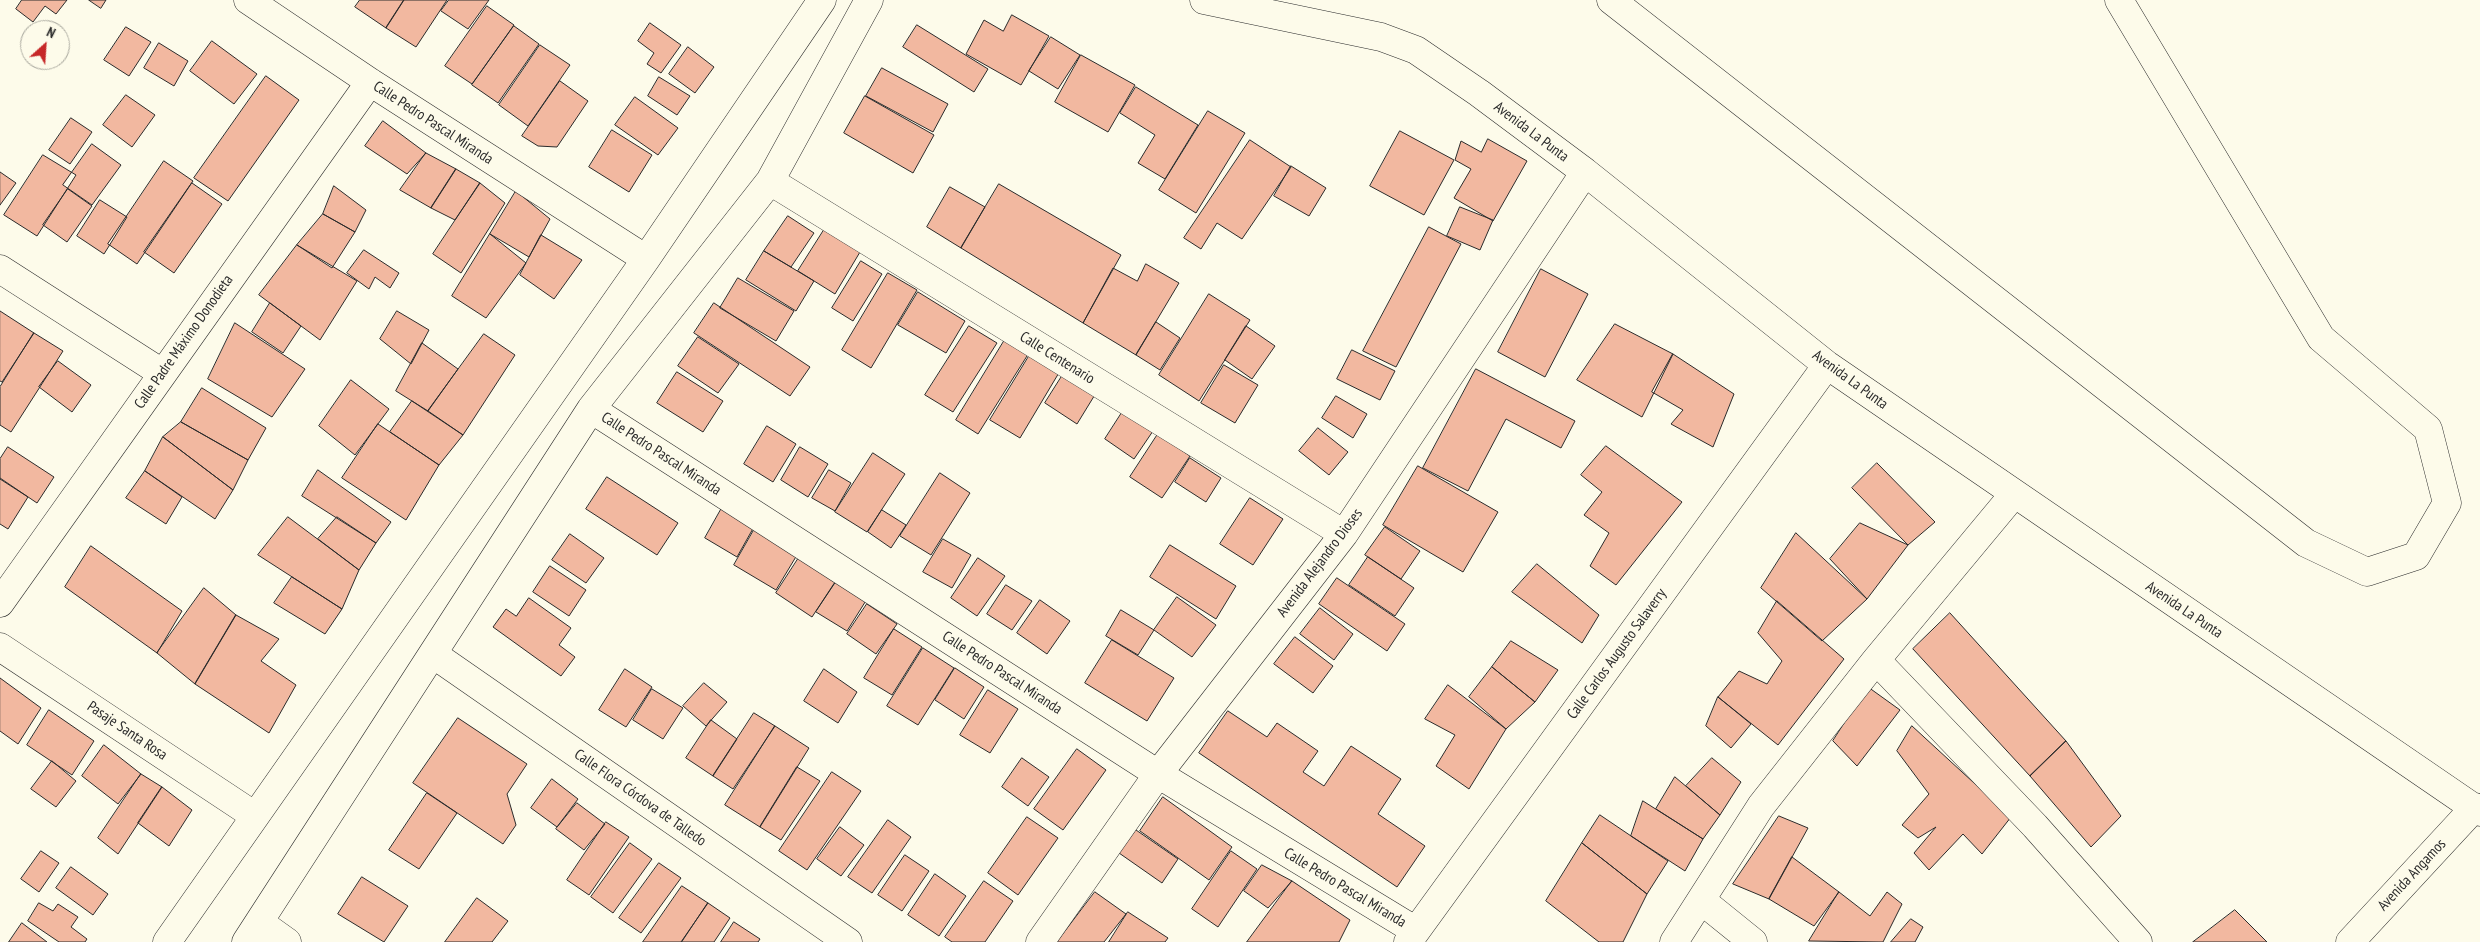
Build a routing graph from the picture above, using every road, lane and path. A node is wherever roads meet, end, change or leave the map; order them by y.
1 (248, 0) edge
2 (822, 0) edge
3 (869, 0) edge
4 (1204, 0) edge
5 (1611, 0) edge
6 (2119, 0) edge
7 (370, 82) junction
8 (1584, 172) junction
9 (770, 181) junction
10 (646, 259) junction
11 (0, 269) edge
12 (1826, 365) junction
13 (162, 373) junction
14 (591, 409) junction
15 (2014, 494) junction
16 (1344, 534) junction
17 (0, 603) edge
18 (0, 647) edge
19 (433, 654) junction
20 (1876, 660) junction
21 (1158, 774) junction
22 (2478, 810) edge
23 (255, 816) junction
24 (1701, 900) junction
25 (252, 932) edge
26 (1412, 937) edge
27 (167, 942) edge
28 (288, 942) edge
29 (848, 942) edge
30 (1040, 942) edge
31 (1674, 942) edge
32 (1753, 942) edge
33 (2138, 942) edge
34 (2350, 942) edge

1 - 7 street, Calle Pedro Pascal Miranda
2 - 10 street
3 - 9 street
4 - 8 street, Avenida La Punta
5 - 6 street
7 - 10 street, Calle Pedro Pascal Miranda
7 - 13 street, Calle Padre Máximo Donodieta
8 - 12 street, Avenida La Punta
8 - 16 street, Avenida Alejandro Dioses
9 - 14 street
9 - 16 street, Calle Centenario
10 - 23 street
11 - 13 street
12 - 15 street, Avenida La Punta
12 - 26 street, Calle Carlos Augusto Salaverry
13 - 17 street, Calle Padre Máximo Donodieta
14 - 19 street
14 - 21 street, Calle Pedro Pascal Miranda
15 - 20 street
15 - 22 street, Avenida La Punta
16 - 21 street, Avenida Alejandro Dioses
18 - 23 street, Pasaje Santa Rosa
19 - 25 street
19 - 29 street, Calle Flora Córdova de Talledo
20 - 24 street
20 - 33 street
21 - 26 street, Calle Pedro Pascal Miranda
21 - 30 street, Avenida Alejandro Dioses
22 - 34 street, Avenida Angamos
23 - 27 street
24 - 31 street
24 - 32 street
25 - 28 street

